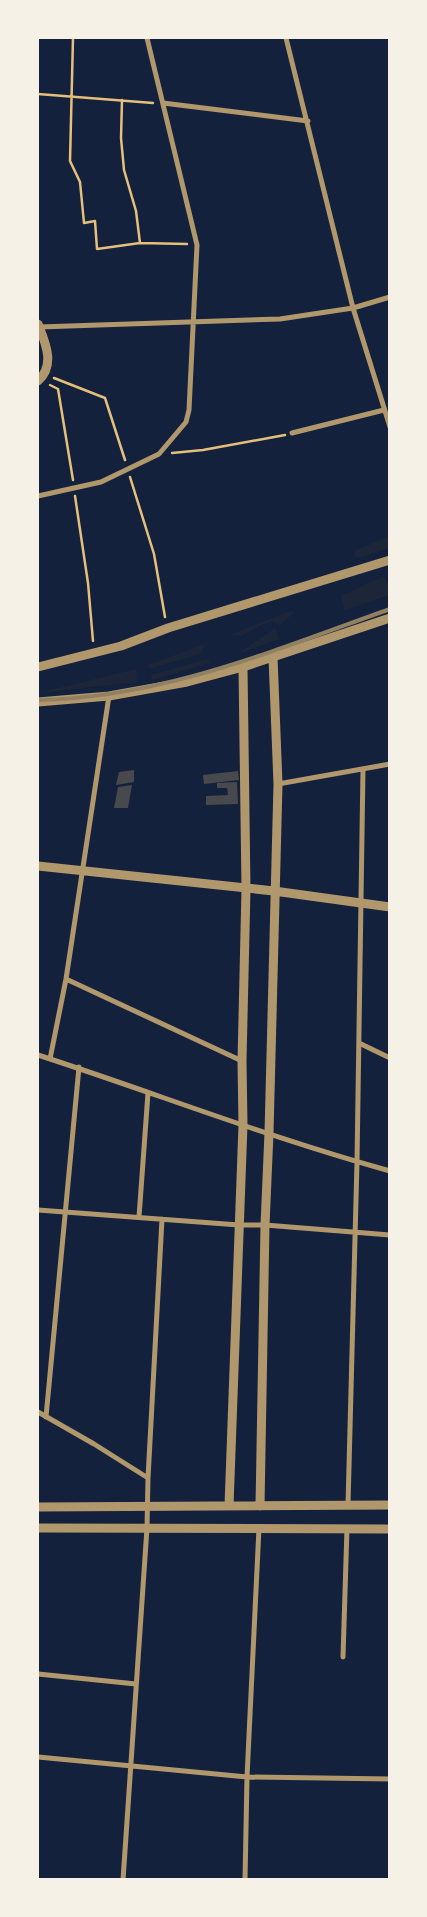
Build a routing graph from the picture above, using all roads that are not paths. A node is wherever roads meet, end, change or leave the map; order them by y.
1 (147, 38) edge
2 (286, 38) edge
3 (163, 103) junction
4 (308, 121) junction
5 (390, 296) edge
6 (353, 308) junction
7 (194, 323) junction
8 (38, 325) edge
9 (40, 378) edge
10 (384, 410) junction
11 (390, 427) edge
12 (292, 433) road end
13 (38, 496) edge
14 (390, 560) edge
15 (390, 618) edge
16 (274, 656) junction
17 (38, 666) edge
18 (243, 667) junction
19 (109, 696) junction
20 (38, 702) edge
21 (390, 764) edge
22 (363, 769) junction
23 (278, 784) junction
24 (38, 866) edge
25 (83, 872) junction
26 (246, 889) junction
27 (274, 891) junction
28 (361, 903) junction
29 (390, 907) edge
30 (66, 979) junction
31 (359, 1043) junction
32 (38, 1055) edge
33 (390, 1058) edge
34 (50, 1059) junction
35 (242, 1061) junction
36 (79, 1067) junction
37 (148, 1093) junction
38 (243, 1125) junction
39 (270, 1134) junction
40 (356, 1162) junction
41 (390, 1171) edge
42 (38, 1210) edge
43 (66, 1212) junction
44 (139, 1218) junction
45 (162, 1219) junction
46 (239, 1225) junction
47 (266, 1225) junction
48 (354, 1233) junction
49 (390, 1235) edge
50 (38, 1412) edge
51 (46, 1417) junction
52 (148, 1478) junction
53 (348, 1505) junction
54 (390, 1505) edge
55 (229, 1506) junction
56 (260, 1506) junction
57 (38, 1507) edge
58 (148, 1507) junction
59 (38, 1528) edge
60 (147, 1528) junction
61 (259, 1528) junction
62 (347, 1528) junction
63 (390, 1529) edge
64 (343, 1657) dead end
65 (38, 1674) edge
66 (136, 1684) junction
67 (38, 1756) edge
68 (130, 1766) junction
69 (247, 1777) junction
70 (390, 1779) edge
71 (123, 1880) edge
72 (245, 1880) edge

1 - 3 street
2 - 4 street
3 - 4 street
3 - 7 street
4 - 6 street
5 - 6 street
6 - 7 street
6 - 10 street
7 - 8 street
7 - 13 street
8 - 9 street
10 - 11 street
10 - 12 street
14 - 17 street
15 - 16 street
16 - 18 street
16 - 23 street
18 - 19 street
18 - 26 street
19 - 20 street
19 - 25 street
21 - 22 street
22 - 23 street
22 - 28 street
23 - 27 street
24 - 25 street
25 - 26 street
25 - 30 street
26 - 27 street
26 - 35 street
27 - 28 street
27 - 39 street
28 - 29 street
28 - 31 street
30 - 34 street
30 - 35 street
31 - 33 street
31 - 40 street
32 - 34 street
34 - 36 street
35 - 38 street
36 - 37 street
36 - 43 street
37 - 38 street
37 - 44 street
38 - 39 street
38 - 46 street
39 - 40 street
39 - 47 street
40 - 41 street
40 - 48 street
42 - 43 street
43 - 44 street
43 - 51 street
44 - 45 street
45 - 46 street
45 - 52 street
46 - 47 street
46 - 55 street
47 - 48 street
47 - 56 street
48 - 49 street
48 - 53 street
50 - 51 street
51 - 52 street
52 - 58 street
53 - 54 street
53 - 56 street
55 - 56 street
55 - 58 street
57 - 58 street
58 - 60 street
59 - 60 street
60 - 61 street
60 - 66 street
61 - 62 street
61 - 69 street
62 - 63 street
62 - 64 street
65 - 66 street
66 - 68 street
67 - 68 street
68 - 69 street
68 - 71 street
69 - 70 street
69 - 72 street

